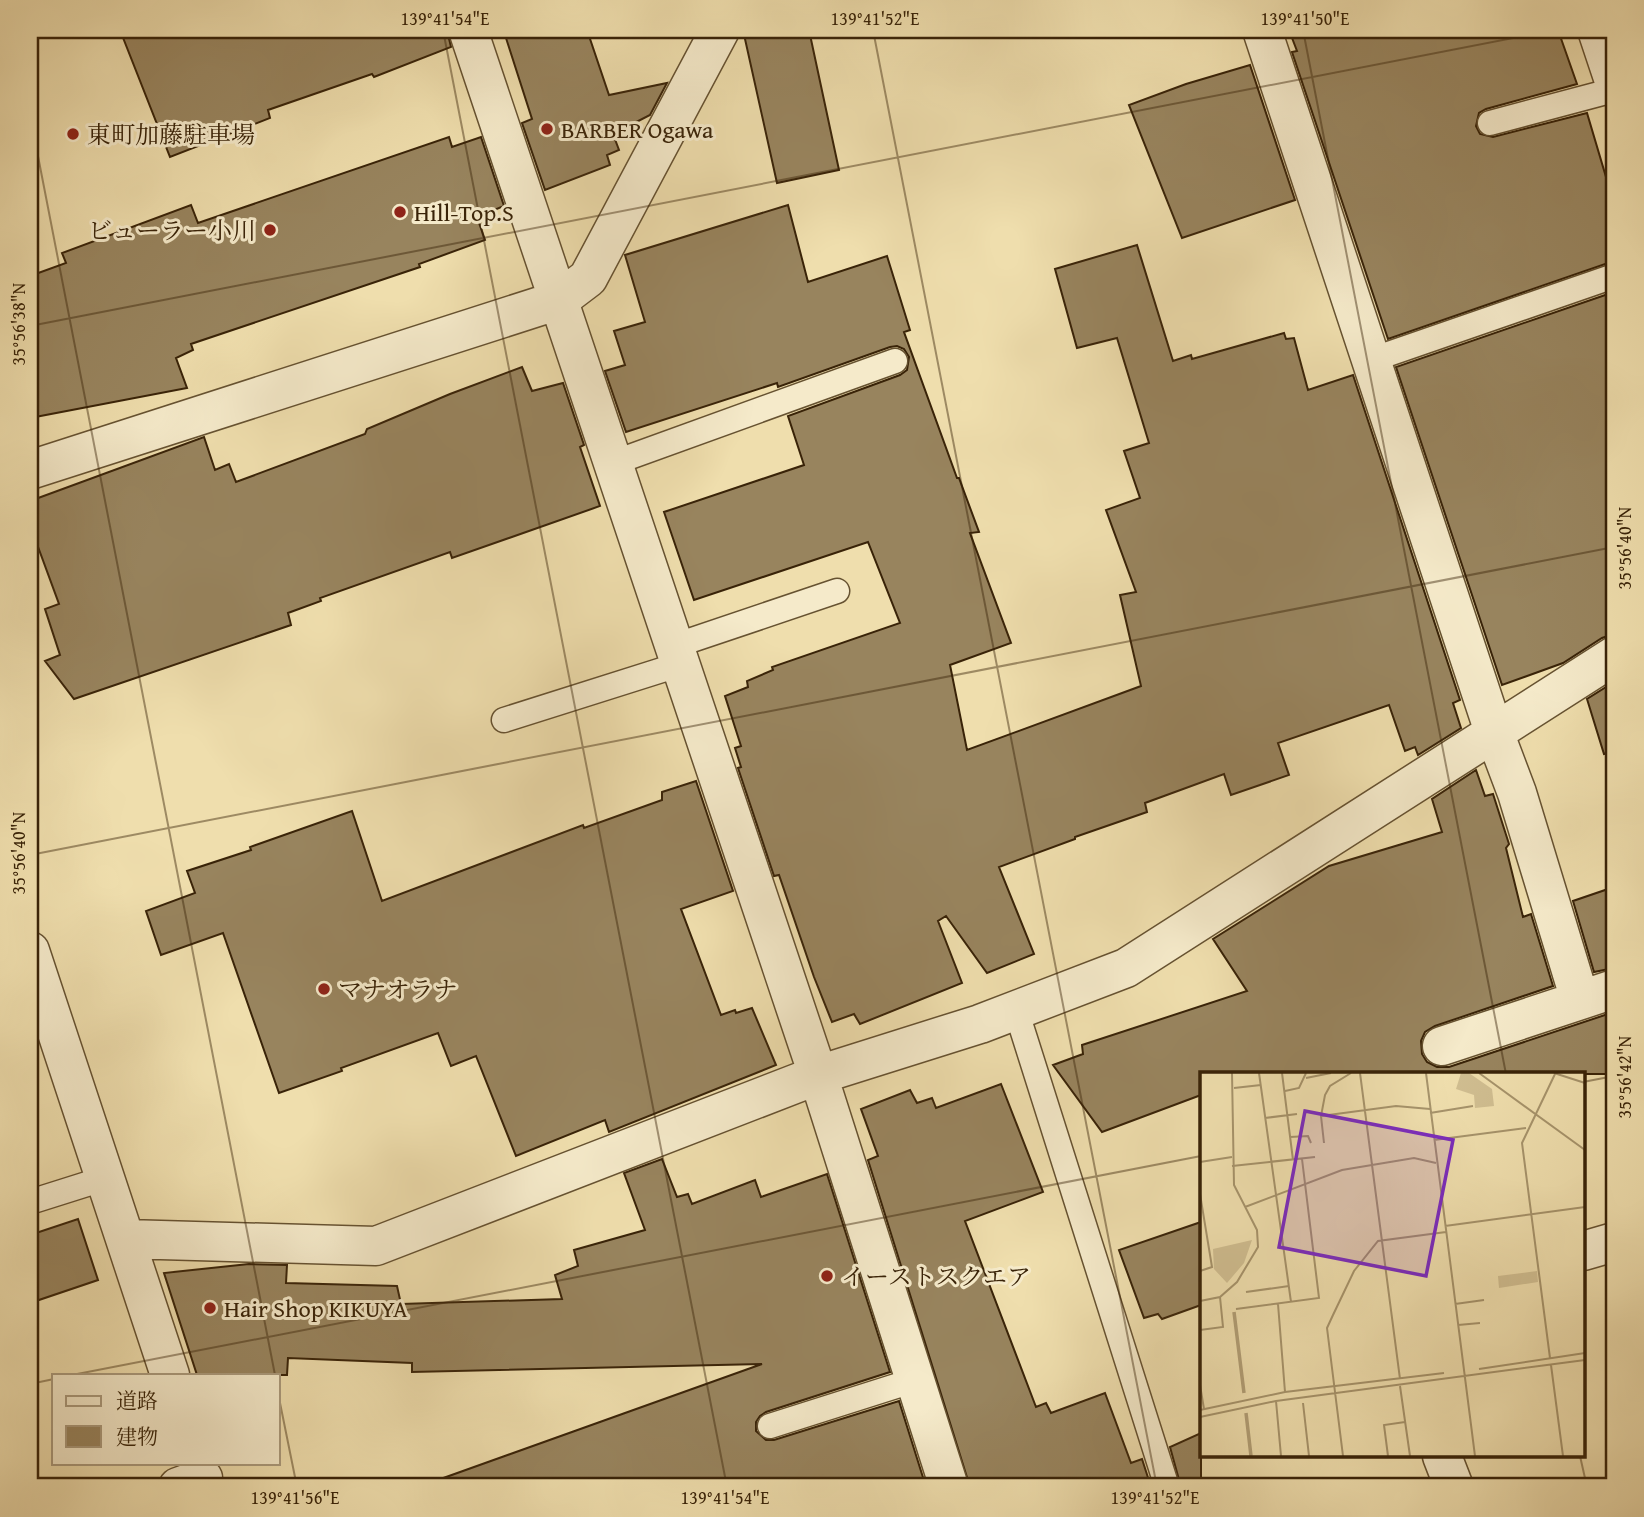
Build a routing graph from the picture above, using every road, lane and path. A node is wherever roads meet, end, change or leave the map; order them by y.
1 (468, 30) edge
2 (720, 30) edge
3 (1262, 30) edge
4 (1614, 90) edge
5 (1489, 123) dead end
6 (1614, 276) edge
7 (559, 300) junction
8 (1371, 360) junction
9 (895, 361) dead end
10 (613, 463) junction
11 (30, 470) edge
12 (837, 591) dead end
13 (677, 655) junction
14 (1614, 656) edge
15 (504, 720) dead end
16 (1494, 732) junction
17 (30, 951) edge
18 (1597, 995) edge
19 (1016, 1010) junction
20 (1442, 1046) dead end
21 (818, 1075) junction
22 (106, 1178) junction
23 (30, 1202) edge
24 (126, 1239) junction
25 (1614, 1242) edge
26 (1584, 1251) edge
27 (170, 1374) edge
28 (915, 1380) junction
29 (770, 1426) dead end
30 (1443, 1458) edge
31 (949, 1487) edge
32 (1167, 1487) edge
33 (1454, 1487) edge

1 - 7 street
2 - 7 street
3 - 8 street
4 - 5 lane
6 - 8 lane
7 - 10 street
7 - 11 street
8 - 16 street
9 - 10 lane
10 - 13 street
12 - 13 lane
13 - 15 lane
13 - 21 street
14 - 16 street
16 - 18 street
16 - 19 street
17 - 22 street
18 - 20 street
19 - 21 street
19 - 32 lane
21 - 24 street
21 - 28 street
22 - 23 lane
22 - 24 street
24 - 27 street
25 - 26 street
28 - 29 lane
28 - 31 street
30 - 33 street

